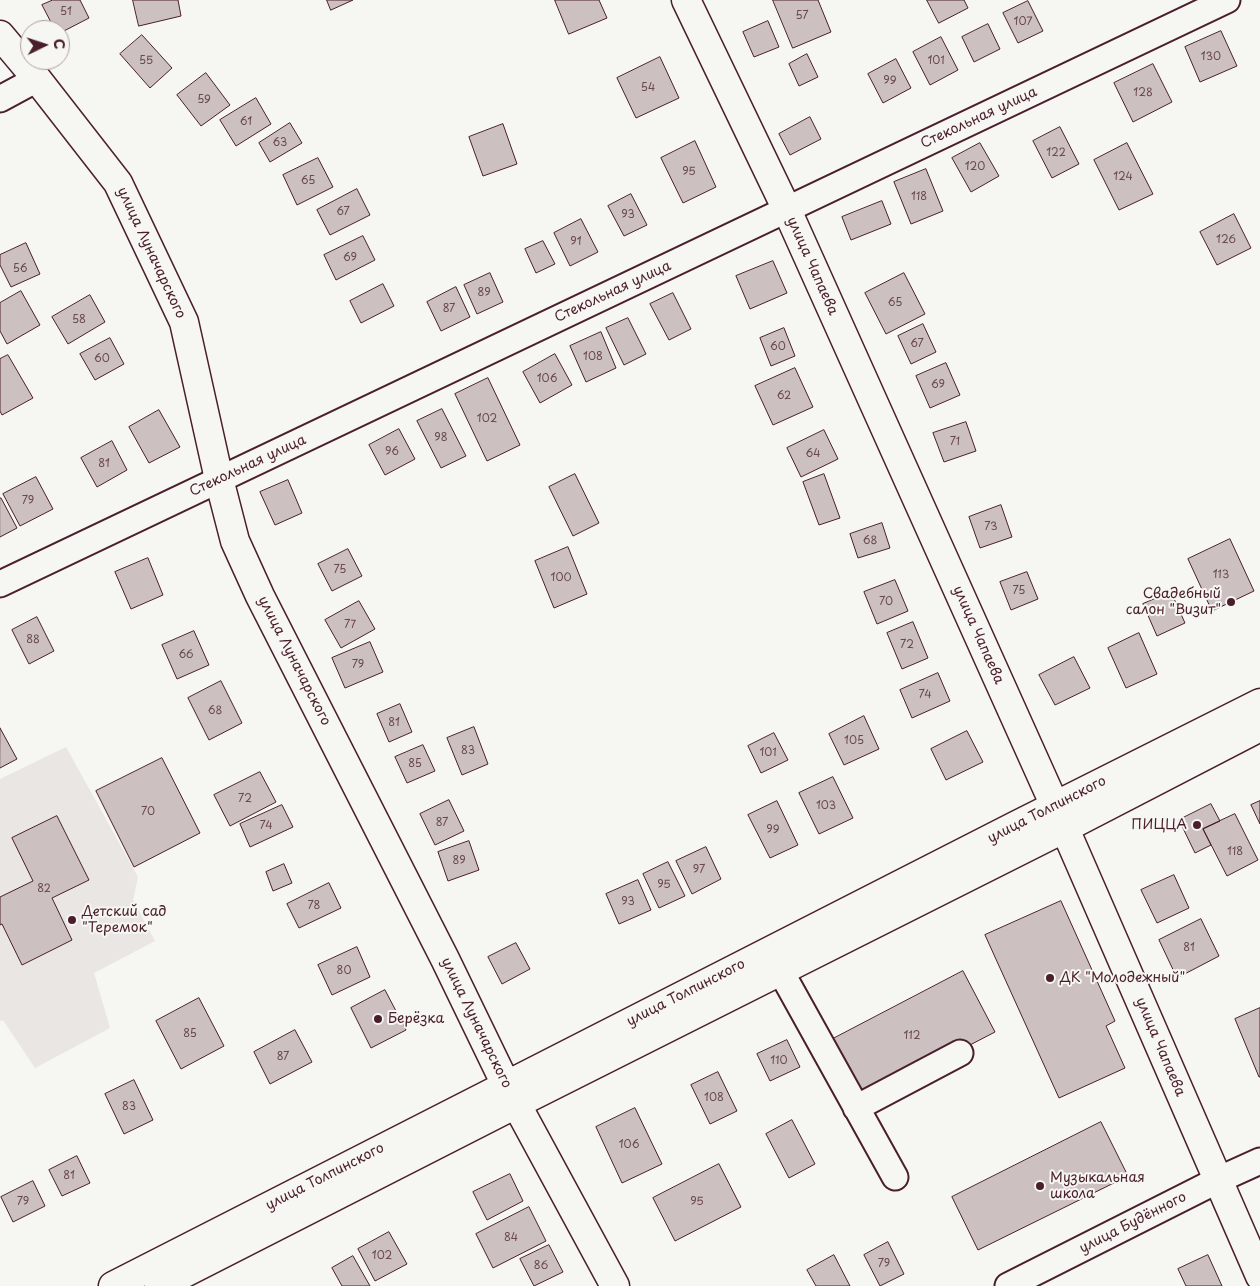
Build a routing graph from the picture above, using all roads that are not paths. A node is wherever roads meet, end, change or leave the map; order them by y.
1 (686, 0) edge
2 (1227, 0) edge
3 (0, 34) edge
4 (38, 79) junction
5 (0, 99) edge
6 (786, 210) junction
7 (219, 479) junction
8 (0, 584) edge
9 (1260, 703) edge
10 (1260, 727) edge
11 (1060, 817) junction
12 (780, 970) junction
13 (960, 1053) dead end
14 (511, 1095) junction
15 (856, 1108) junction
16 (1260, 1161) edge
17 (894, 1177) dead end
18 (1218, 1180) junction
19 (1260, 1276) edge
20 (114, 1286) edge
21 (159, 1286) edge
22 (615, 1286) edge
23 (1008, 1286) edge

1 - 6 main road, улица Чапаева
2 - 6 street, Стекольная улица
3 - 4 main road, улица Луначарского
4 - 5 street
4 - 7 main road, улица Луначарского
6 - 7 street, Стекольная улица
6 - 11 main road, улица Чапаева
7 - 8 street, Стекольная улица
7 - 14 main road, улица Луначарского
9 - 11 main road, улица Толпинского
10 - 11 main road, улица Толпинского
11 - 12 main road, улица Толпинского
11 - 14 main road, улица Толпинского
11 - 18 main road, улица Чапаева
12 - 14 main road, улица Толпинского
12 - 15 street
13 - 15 street
14 - 20 main road, улица Толпинского
14 - 21 main road, улица Толпинского
14 - 22 main road, улица Луначарского
15 - 17 street
16 - 18 street, улица Будённого
18 - 19 main road, улица Чапаева
18 - 23 street, улица Будённого

